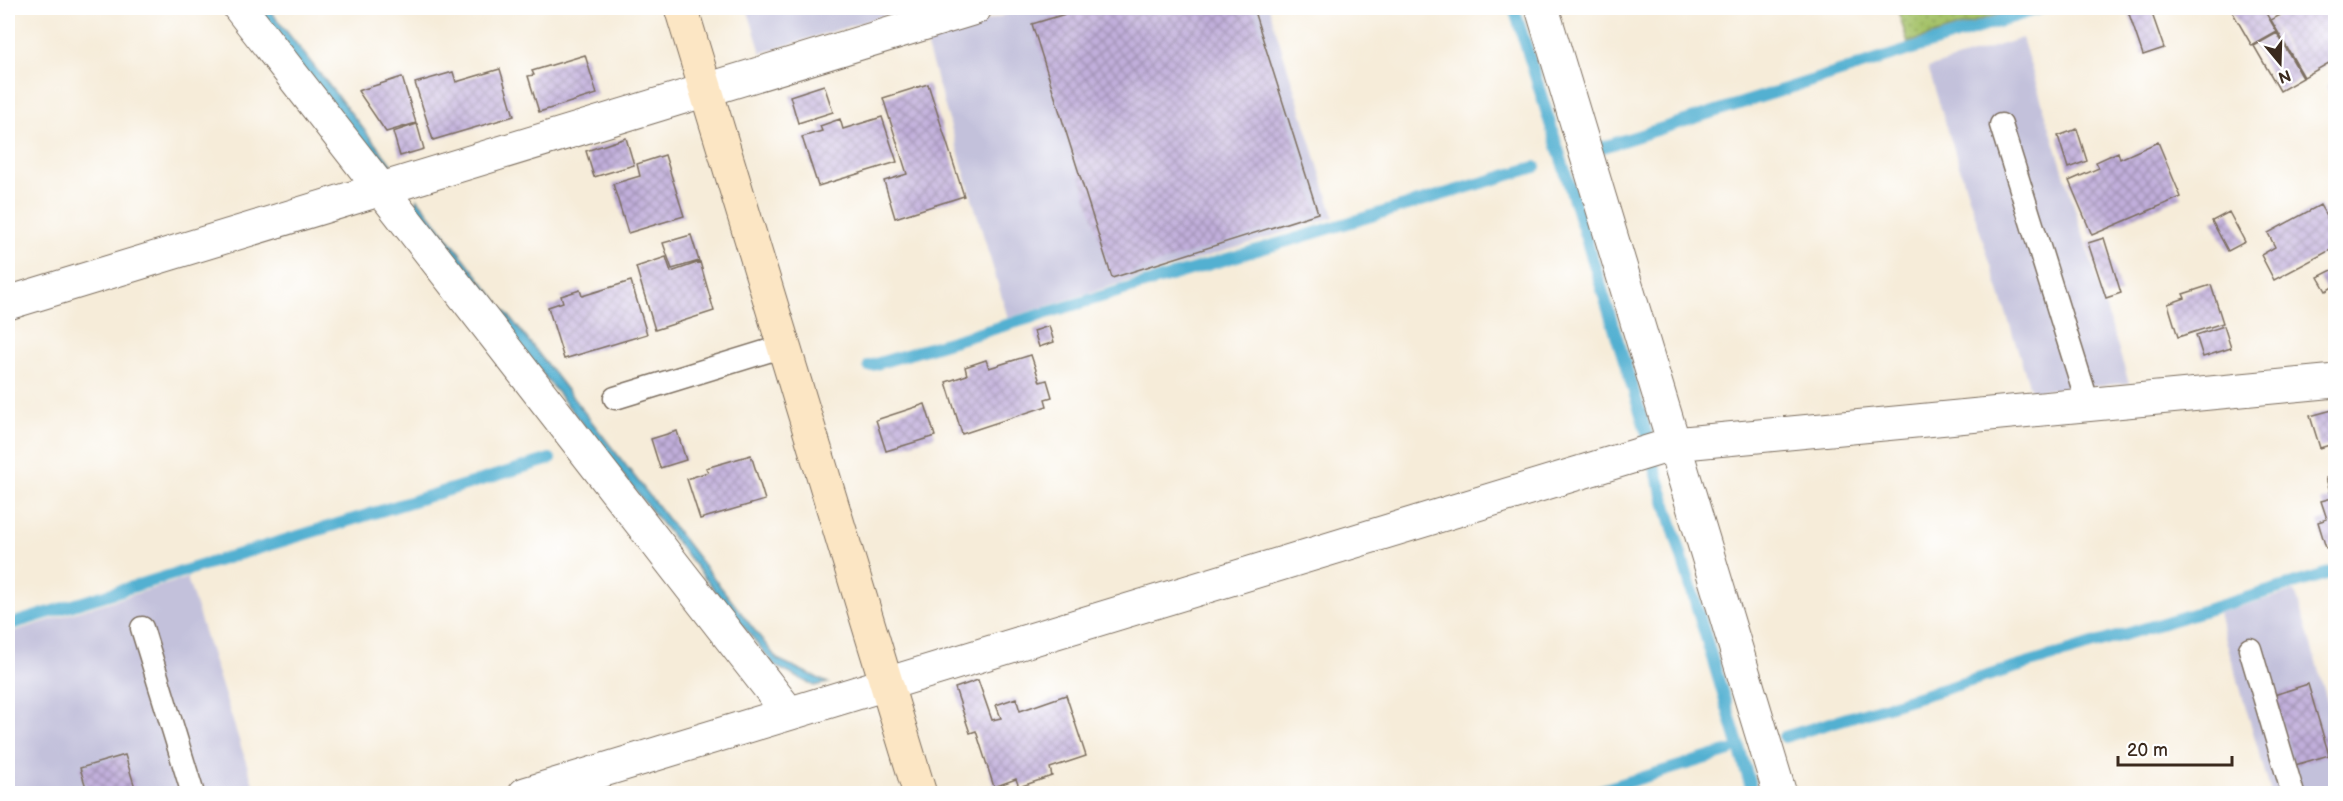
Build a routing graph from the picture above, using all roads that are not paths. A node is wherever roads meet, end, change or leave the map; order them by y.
1 (240, 8) edge
2 (681, 8) edge
3 (975, 8) edge
4 (1542, 8) edge
5 (707, 91) junction
6 (2001, 125) dead end
7 (381, 190) junction
8 (8, 303) edge
9 (784, 346) junction
10 (2336, 381) edge
11 (615, 398) dead end
12 (2088, 405) junction
13 (1674, 444) junction
14 (142, 628) dead end
15 (2250, 649) dead end
16 (887, 684) junction
17 (789, 713) junction
18 (193, 794) edge
19 (525, 794) edge
20 (920, 794) edge
21 (1780, 794) edge
22 (2293, 794) edge

1 - 7 street
2 - 5 street
3 - 5 street
4 - 13 street
5 - 7 street
5 - 9 street
6 - 12 lane
7 - 8 street
7 - 17 street
9 - 11 lane
9 - 16 street
10 - 12 street
12 - 13 street
13 - 16 street
13 - 21 street
14 - 18 lane
15 - 22 lane
16 - 17 street
16 - 20 street
17 - 19 street

